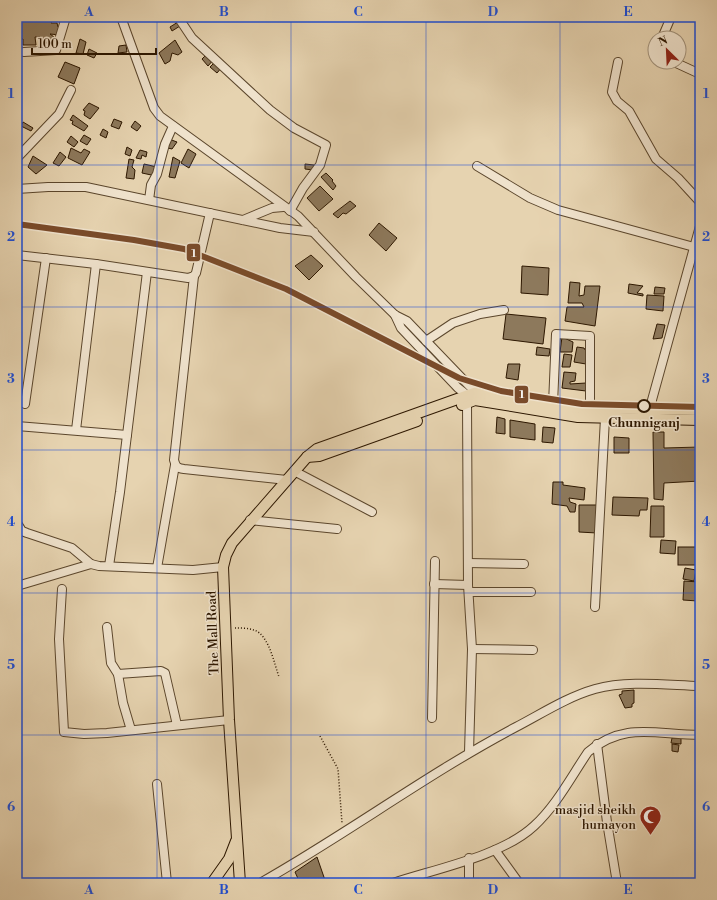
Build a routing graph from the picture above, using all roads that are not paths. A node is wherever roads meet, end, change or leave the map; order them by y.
1 (66, 17) edge
2 (121, 17) edge
3 (178, 17) edge
4 (671, 17) edge
5 (665, 30) edge
6 (24, 52) dead end
7 (618, 62) dead end
8 (687, 68) edge
9 (700, 74) edge
10 (71, 90) dead end
11 (173, 126) junction
12 (17, 158) edge
13 (477, 166) dead end
14 (17, 189) edge
15 (149, 200) junction
16 (700, 202) edge
17 (283, 206) junction
18 (290, 211) junction
19 (210, 214) junction
20 (242, 220) junction
21 (700, 226) edge
22 (314, 232) junction
23 (694, 247) junction
24 (17, 255) edge
25 (46, 258) junction
26 (96, 264) junction
27 (147, 272) junction
28 (194, 276) junction
29 (504, 310) dead end
30 (395, 315) junction
31 (426, 341) junction
32 (474, 399) junction
33 (26, 404) dead end
34 (553, 404) junction
35 (590, 409) junction
36 (700, 410) edge
37 (652, 415) junction
38 (605, 418) junction
39 (700, 420) edge
40 (17, 426) edge
41 (76, 430) junction
42 (127, 435) junction
43 (175, 465) junction
44 (294, 471) junction
45 (286, 480) junction
46 (372, 512) dead end
47 (250, 520) junction
48 (17, 523) edge
49 (337, 529) dead end
50 (435, 561) dead end
51 (468, 563) junction
52 (92, 564) junction
53 (524, 564) dead end
54 (108, 566) junction
55 (223, 567) junction
56 (158, 568) junction
57 (434, 584) junction
58 (17, 586) edge
59 (62, 589) dead end
60 (468, 589) junction
61 (530, 592) dead end
62 (595, 607) dead end
63 (107, 627) dead end
64 (472, 649) junction
65 (533, 650) dead end
66 (118, 674) junction
67 (700, 686) edge
68 (432, 718) dead end
69 (229, 720) junction
70 (177, 725) junction
71 (131, 730) junction
72 (700, 735) edge
73 (597, 744) junction
74 (469, 752) junction
75 (157, 784) dead end
76 (238, 838) junction
77 (495, 850) junction
78 (469, 858) junction
79 (167, 883) edge
80 (212, 883) edge
81 (240, 883) edge
82 (260, 883) edge
83 (393, 883) edge
84 (469, 883) edge
85 (519, 883) edge
86 (617, 883) edge

1 - 6 street
2 - 11 street
3 - 18 street
4 - 5 street
7 - 16 street
8 - 9 street
10 - 12 street
11 - 15 street
11 - 17 street
13 - 23 street
14 - 15 street
15 - 19 street
17 - 18 street
17 - 20 street
18 - 22 street
19 - 20 street
19 - 28 street
20 - 22 street
21 - 23 street
22 - 30 street
23 - 37 street
24 - 25 street
25 - 26 street
25 - 33 street
26 - 27 street
26 - 41 street
27 - 28 street
27 - 42 street
28 - 43 street
29 - 31 street
30 - 31 street
30 - 32 street
31 - 32 street
32 - 34 main road, The Mall Road
32 - 38 main road, The Mall Road
32 - 44 main road, The Mall Road
32 - 51 street
34 - 35 main road, The Mall Road
34 - 35 street
35 - 37 main road, The Mall Road
36 - 37 main road, The Mall Road
37 - 38 main road, The Mall Road
37 - 39 main road, The Mall Road
38 - 62 street
40 - 41 street
41 - 42 street
42 - 54 street
43 - 45 street
43 - 56 street
44 - 45 main road, The Mall Road
44 - 46 street
45 - 47 main road, The Mall Road
47 - 49 street
47 - 55 main road, The Mall Road
48 - 52 street
50 - 57 street
51 - 53 street
51 - 60 street
52 - 54 street
52 - 58 street
54 - 56 street
55 - 56 street
55 - 69 main road, The Mall Road
57 - 60 street
57 - 68 street
59 - 71 street
60 - 61 street
60 - 64 street
63 - 66 street
64 - 65 street
64 - 74 street
66 - 70 street
66 - 71 street
67 - 74 street
69 - 70 street
69 - 76 main road, The Mall Road
70 - 71 street
72 - 73 street
73 - 77 street
73 - 86 street
74 - 82 street
75 - 79 street
76 - 80 main road
76 - 81 main road, The Mall Road
77 - 78 street
77 - 85 street
78 - 83 street
78 - 84 street

